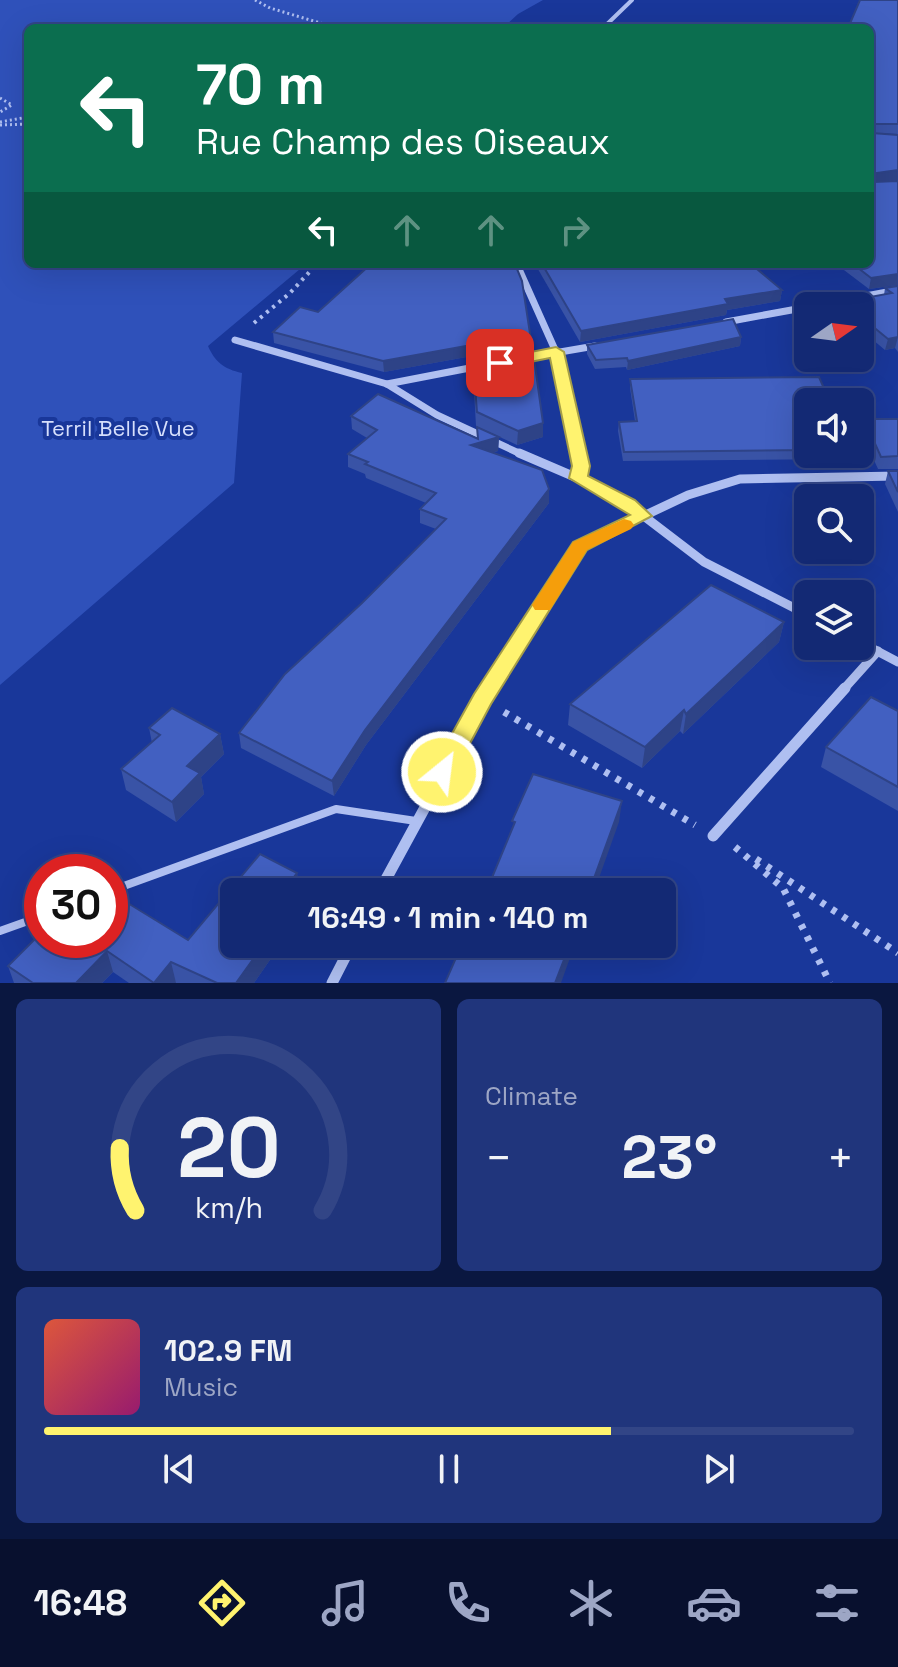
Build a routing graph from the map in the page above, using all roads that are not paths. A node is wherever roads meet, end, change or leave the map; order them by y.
1 (632, 0) edge
2 (607, 24) edge
3 (519, 268) edge
4 (898, 290) edge
5 (874, 294) edge
6 (794, 309) edge
7 (717, 323) edge
8 (235, 340) road end
9 (612, 343) edge
10 (556, 352) junction
11 (510, 361) edge
12 (495, 364) edge
13 (387, 384) junction
14 (898, 476) edge
15 (578, 478) junction
16 (643, 516) junction
17 (794, 608) edge
18 (874, 649) edge
19 (878, 651) junction
20 (898, 662) edge
21 (416, 821) junction
22 (713, 836) road end
23 (386, 878) edge
24 (128, 884) edge
25 (24, 922) edge
26 (0, 931) edge
27 (345, 958) edge
28 (332, 983) edge

1 - 2 street
3 - 10 street
4 - 5 street
6 - 7 street
8 - 13 street
9 - 10 street
10 - 11 street
10 - 15 street
12 - 13 street
13 - 15 street
14 - 16 street
15 - 16 street
16 - 17 street
16 - 21 street
18 - 19 street
19 - 20 street
19 - 22 street
21 - 23 street
21 - 24 lane
25 - 26 lane
27 - 28 street

